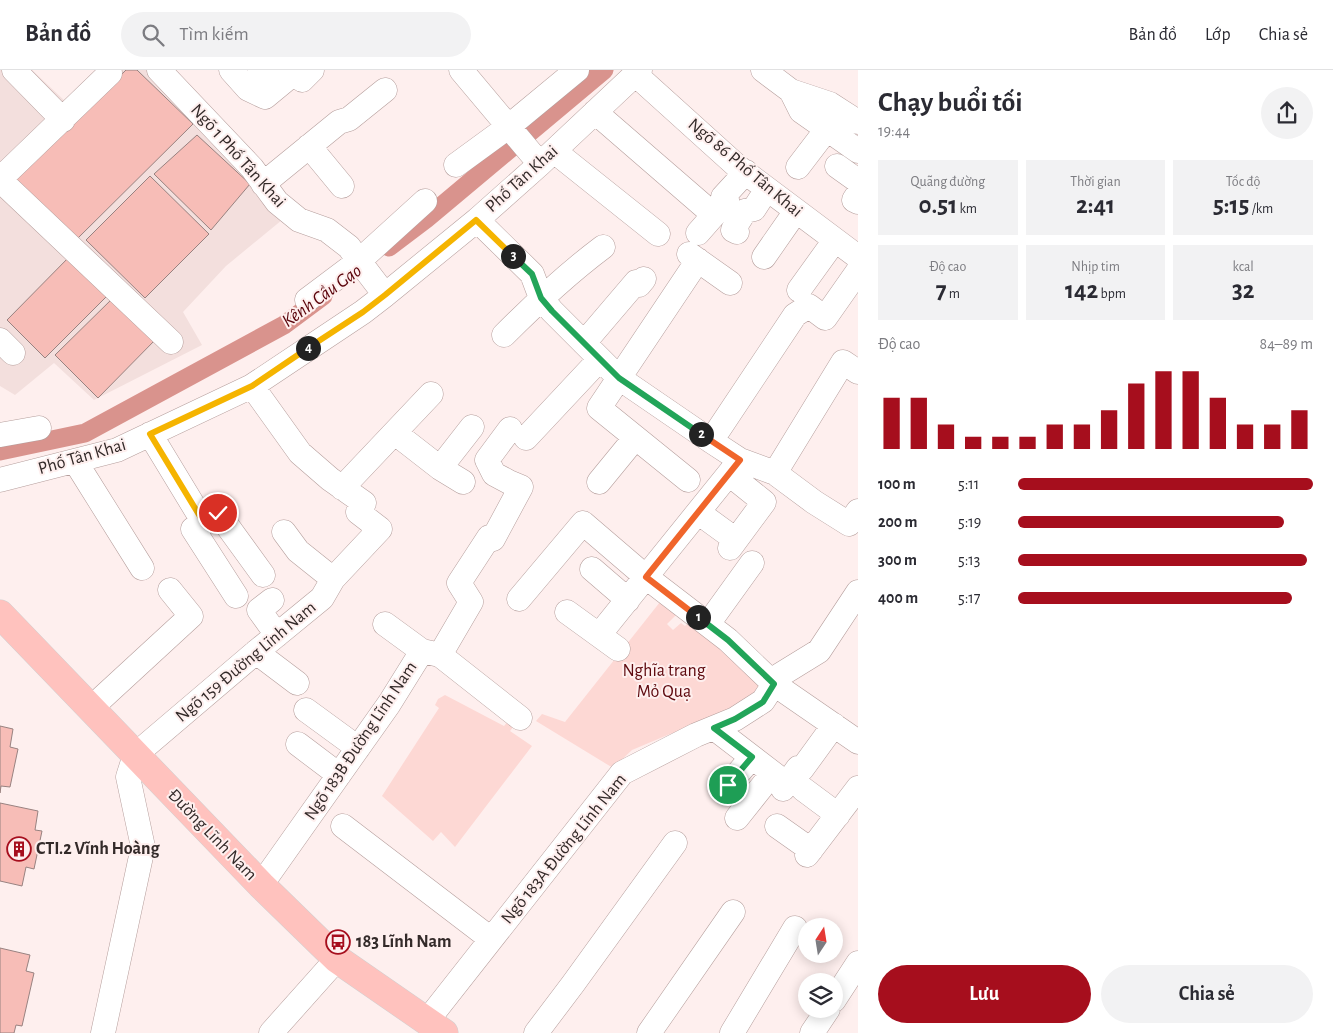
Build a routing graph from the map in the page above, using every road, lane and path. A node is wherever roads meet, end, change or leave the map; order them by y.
1 (14, 70) edge
2 (159, 70) edge
3 (461, 70) edge
4 (576, 70) edge
5 (763, 70) edge
6 (637, 72) edge
7 (110, 73) dead end
8 (292, 74) edge
9 (239, 78) edge
10 (385, 90) dead end
11 (791, 91) junction
12 (595, 112) junction
13 (63, 120) junction
14 (858, 122) edge
15 (511, 130) junction
16 (827, 130) junction
17 (309, 146) junction
18 (858, 151) edge
19 (541, 156) junction
20 (456, 165) dead end
21 (837, 166) dead end
22 (798, 167) dead end
23 (746, 172) junction
24 (0, 179) edge
25 (858, 181) edge
26 (263, 184) junction
27 (342, 186) dead end
28 (767, 189) junction
29 (858, 194) edge
30 (425, 201) dead end
31 (858, 202) edge
32 (796, 211) junction
33 (714, 215) junction
34 (476, 220) junction
35 (737, 232) dead end
36 (658, 234) dead end
37 (835, 240) junction
38 (603, 247) dead end
39 (695, 249) junction
40 (764, 257) dead end
41 (858, 257) edge
42 (359, 263) junction
43 (858, 271) edge
44 (644, 279) dead end
45 (730, 282) dead end
46 (381, 289) junction
47 (799, 290) dead end
48 (541, 298) junction
49 (307, 300) dead end
50 (504, 335) dead end
51 (171, 342) dead end
52 (592, 351) junction
53 (858, 372) edge
54 (619, 378) junction
55 (252, 386) junction
56 (432, 394) dead end
57 (472, 427) dead end
58 (39, 428) dead end
59 (155, 432) junction
60 (395, 433) junction
61 (0, 435) edge
62 (635, 438) junction
63 (711, 441) junction
64 (75, 461) junction
65 (734, 467) junction
66 (440, 468) junction
67 (776, 474) junction
68 (0, 480) edge
69 (688, 480) dead end
70 (463, 482) dead end
71 (599, 482) dead end
72 (351, 494) junction
73 (203, 497) dead end
74 (858, 511) edge
75 (699, 512) junction
76 (204, 523) junction
77 (284, 532) dead end
78 (752, 563) dead end
79 (142, 568) dead end
80 (592, 569) dead end
81 (263, 575) dead end
82 (646, 577) junction
83 (333, 579) junction
84 (170, 590) dead end
85 (858, 592) edge
86 (236, 596) dead end
87 (519, 599) dead end
88 (272, 600) dead end
89 (628, 600) junction
90 (567, 612) dead end
91 (0, 614) edge
92 (386, 624) dead end
93 (708, 624) junction
94 (277, 635) junction
95 (600, 635) junction
96 (618, 649) dead end
97 (256, 652) junction
98 (431, 653) junction
99 (297, 682) dead end
100 (774, 684) junction
101 (90, 709) junction
102 (306, 710) dead end
103 (520, 718) dead end
104 (834, 725) junction
105 (714, 728) junction
106 (858, 742) edge
107 (298, 744) dead end
108 (358, 748) junction
109 (135, 755) junction
110 (752, 757) junction
111 (339, 775) junction
112 (786, 784) junction
113 (728, 785) dead end
114 (858, 788) edge
115 (838, 815) junction
116 (737, 818) dead end
117 (343, 826) dead end
118 (777, 826) dead end
119 (675, 843) dead end
120 (261, 885) junction
121 (733, 912) dead end
122 (795, 928) dead end
123 (491, 939) junction
124 (337, 959) junction
125 (858, 963) edge
126 (843, 986) edge
127 (822, 1018) edge
128 (436, 1027) edge
129 (103, 1033) edge
130 (271, 1033) edge
131 (536, 1033) edge
132 (649, 1033) edge
133 (732, 1033) edge
134 (812, 1033) edge

1 - 13 street
2 - 26 street, Ngõ 1 Phố Tân Khai
3 - 15 street
4 - 15 street
5 - 11 street
6 - 12 street, Phố Tân Khai
6 - 23 street, Ngõ 86 Phố Tân Khai
7 - 13 street
8 - 9 street
10 - 17 street
11 - 14 street
11 - 16 street
12 - 19 street, Phố Tân Khai
12 - 33 street
13 - 24 street
15 - 19 street
15 - 20 street
16 - 18 street
16 - 22 street
17 - 26 street
17 - 27 street
19 - 34 street, Phố Tân Khai
19 - 36 street
21 - 25 street
23 - 28 street, Ngõ 86 Phố Tân Khai
23 - 33 street
24 - 51 street
26 - 42 street, Ngõ 1 Phố Tân Khai
28 - 32 street, Ngõ 86 Phố Tân Khai
28 - 35 street
29 - 31 street
30 - 42 street
32 - 37 street, Ngõ 86 Phố Tân Khai
32 - 40 street
33 - 39 street
34 - 46 street, Phố Tân Khai
34 - 48 street
37 - 41 street, Ngõ 86 Phố Tân Khai
37 - 47 street
38 - 48 street
39 - 45 street
39 - 54 street
42 - 46 street, Ngõ 1 Phố Tân Khai
42 - 49 street
43 - 63 street
44 - 52 street
46 - 55 street, Phố Tân Khai
48 - 50 street
48 - 52 street
52 - 54 street
52 - 98 street, Ngõ 183B Đường Lĩnh Nam
53 - 67 street
54 - 62 street
54 - 63 street
55 - 59 street, Phố Tân Khai
55 - 72 street
56 - 60 street
57 - 66 street
58 - 61 street
59 - 64 street, Phố Tân Khai
59 - 73 street
59 - 76 street
60 - 66 street
60 - 72 street
62 - 69 street
62 - 71 street
63 - 65 street
64 - 68 street, Phố Tân Khai
64 - 79 street
65 - 67 street
65 - 75 street
65 - 75 street
66 - 70 street
67 - 74 street
72 - 83 street, Ngõ 159 Đường Lĩnh Nam
75 - 82 street
76 - 81 street
76 - 86 street
77 - 83 street
78 - 93 street
80 - 89 street
82 - 87 street
82 - 89 street
82 - 93 street
83 - 94 street, Ngõ 159 Đường Lĩnh Nam
84 - 101 street
85 - 100 street, Ngõ 183A Đường Lĩnh Nam
88 - 94 street
89 - 95 street
90 - 95 street
91 - 101 main road, Đường Lĩnh Nam
92 - 98 street
93 - 100 street
94 - 97 street, Ngõ 159 Đường Lĩnh Nam
95 - 96 street
97 - 99 street
97 - 109 street, Ngõ 159 Đường Lĩnh Nam
98 - 103 street
98 - 108 street, Ngõ 183B Đường Lĩnh Nam
100 - 104 street
100 - 105 street, Ngõ 183A Đường Lĩnh Nam
101 - 109 main road, Đường Lĩnh Nam
102 - 108 street
104 - 106 street
104 - 112 street
105 - 110 street
105 - 123 street, Ngõ 183A Đường Lĩnh Nam
107 - 111 street
108 - 111 street, Ngõ 183B Đường Lĩnh Nam
109 - 120 main road, Đường Lĩnh Nam
109 - 129 street
110 - 112 street
110 - 113 street
111 - 120 street, Ngõ 183B Đường Lĩnh Nam
112 - 115 street
112 - 116 street
114 - 115 street
115 - 118 street
117 - 123 street
119 - 131 street
120 - 124 main road, Đường Lĩnh Nam
121 - 132 street
122 - 133 street
123 - 128 street, Ngõ 183A Đường Lĩnh Nam
124 - 128 main road, Đường Lĩnh Nam
124 - 130 street
125 - 126 street
127 - 134 street

